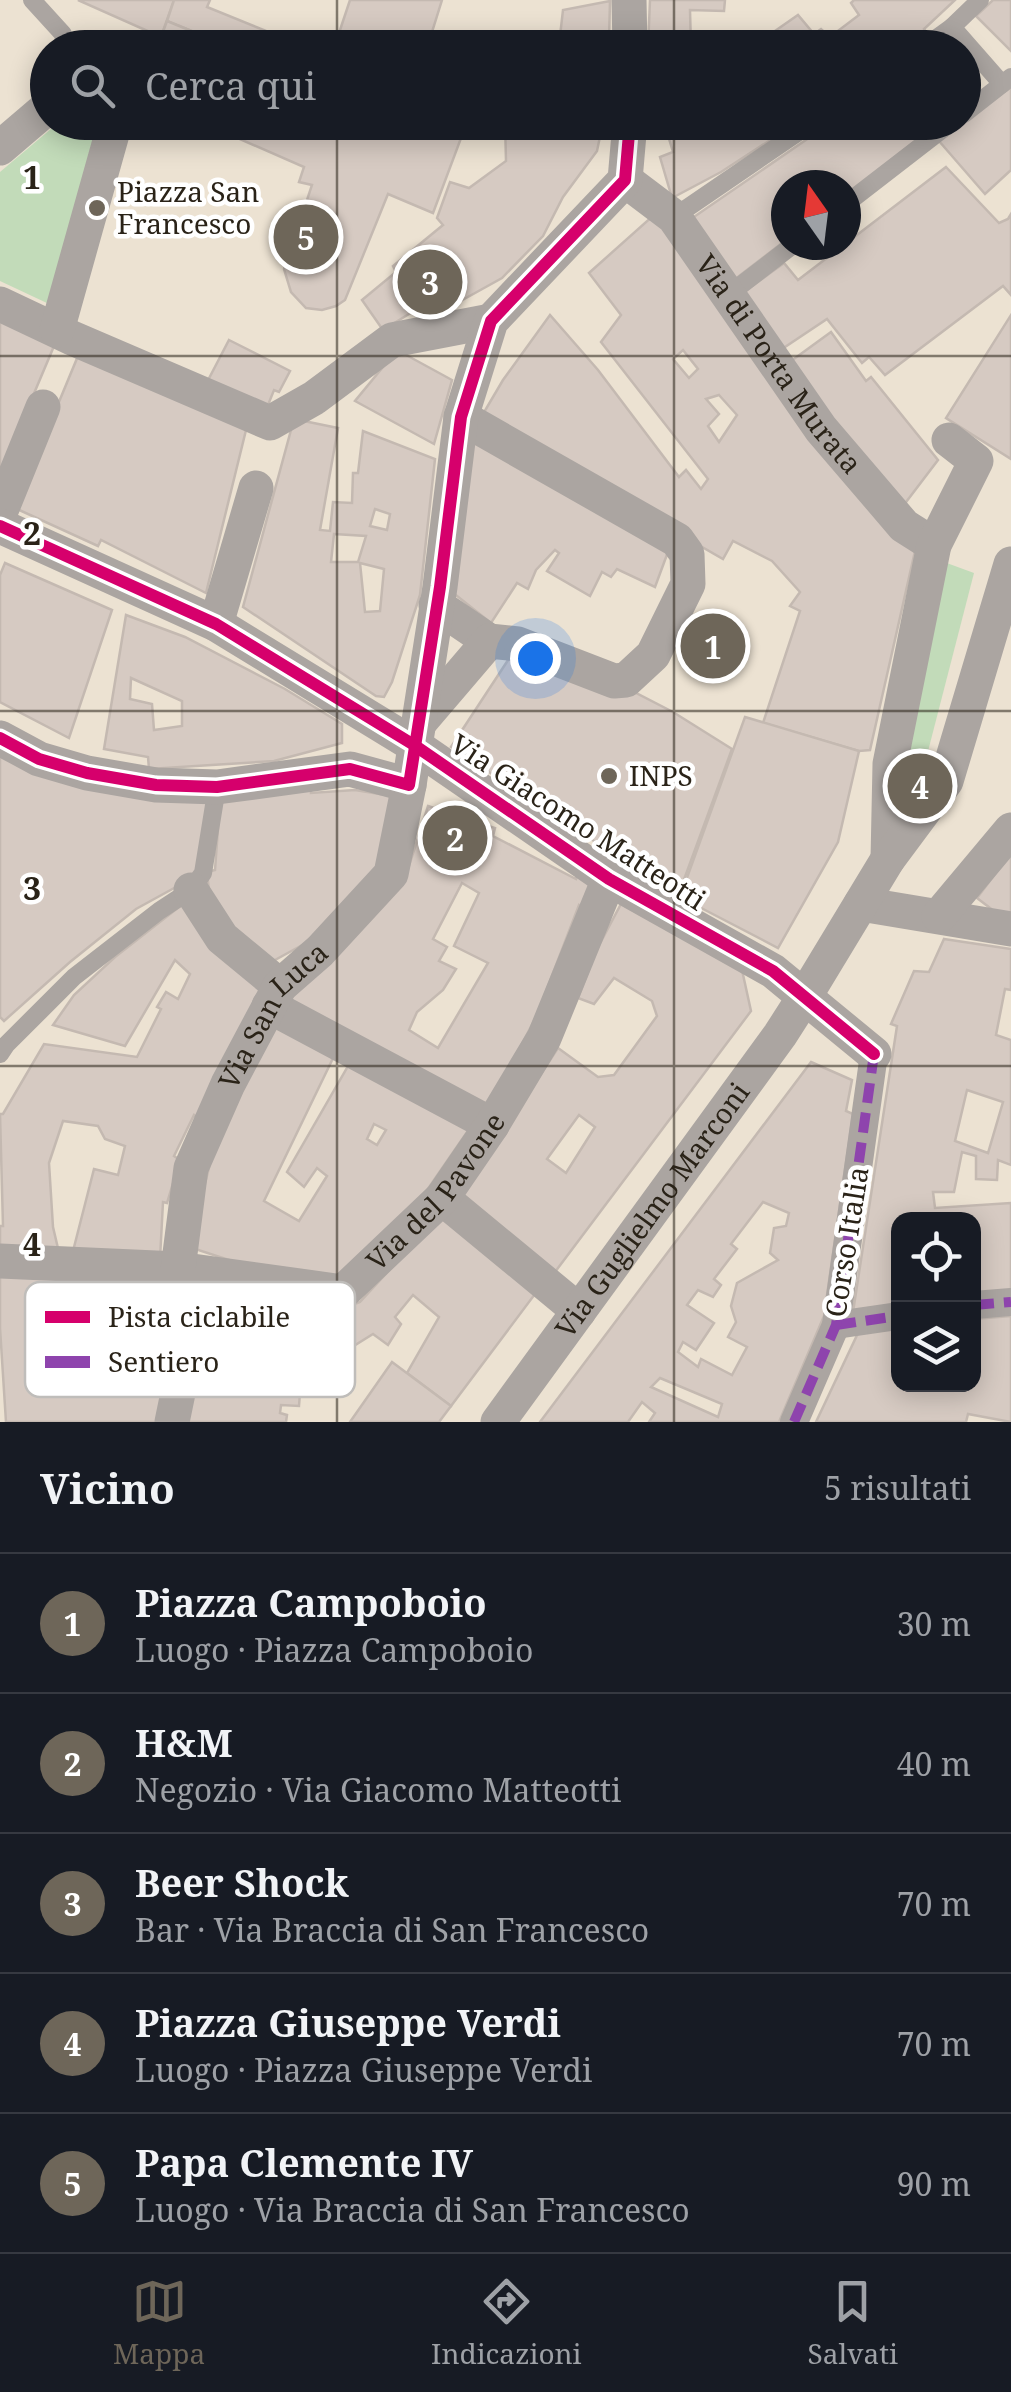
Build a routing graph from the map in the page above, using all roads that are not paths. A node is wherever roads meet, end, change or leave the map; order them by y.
1 (32, 0) edge
2 (630, 0) edge
3 (980, 0) edge
4 (952, 27) junction
5 (59, 30) edge
6 (630, 30) edge
7 (948, 30) edge
8 (955, 30) edge
9 (981, 56) edge
10 (1006, 81) edge
11 (981, 101) edge
12 (30, 122) edge
13 (111, 140) edge
14 (629, 140) edge
15 (787, 140) edge
16 (929, 140) edge
17 (0, 148) edge
18 (626, 180) junction
19 (861, 192) edge
20 (674, 218) junction
21 (774, 260) edge
22 (728, 295) junction
23 (0, 304) edge
24 (491, 321) junction
25 (67, 335) junction
26 (44, 407) dead end
27 (461, 417) junction
28 (949, 440) dead end
29 (256, 488) dead end
30 (0, 513) edge
31 (0, 526) edge
32 (934, 546) junction
33 (1011, 564) edge
34 (438, 596) junction
35 (216, 624) junction
36 (489, 641) junction
37 (416, 734) junction
38 (0, 738) edge
39 (409, 784) junction
40 (217, 786) junction
41 (1011, 830) edge
42 (888, 859) junction
43 (609, 878) junction
44 (191, 890) junction
45 (861, 904) junction
46 (944, 917) junction
47 (1011, 929) edge
48 (275, 996) junction
49 (805, 996) junction
50 (2, 1046) edge
51 (874, 1054) joint
52 (492, 1125) junction
53 (442, 1198) junction
54 (0, 1261) edge
55 (178, 1269) junction
56 (178, 1282) edge
57 (271, 1282) edge
58 (354, 1282) edge
59 (1011, 1302) edge
60 (981, 1305) edge
61 (578, 1311) junction
62 (891, 1317) edge
63 (836, 1325) junction
64 (177, 1397) edge
65 (172, 1422) edge
66 (498, 1422) edge
67 (794, 1422) edge

1 - 5 lane
2 - 6 street
3 - 4 lane
4 - 7 lane
4 - 8 lane
9 - 10 lane
10 - 11 lane
12 - 17 street
13 - 25 street
14 - 18 street
15 - 20 lane
16 - 19 lane
18 - 20 street, Via di Porta Murata
18 - 24 street
20 - 22 street, Via di Porta Murata
21 - 22 lane
22 - 32 street, Via di Porta Murata
23 - 25 street
24 - 25 street
24 - 27 street, Via San Luca
26 - 30 street
27 - 34 street, Via San Luca
27 - 36 street
28 - 32 street
29 - 35 street
31 - 35 street, Via Giacomo Matteotti
32 - 42 street
33 - 42 street, Via Guglielmo Marconi
34 - 36 street
34 - 37 street, Via San Luca
35 - 37 street, Via Giacomo Matteotti
36 - 37 street
37 - 39 street, Via San Luca
37 - 43 street, Via Giacomo Matteotti
38 - 40 street
39 - 40 street
39 - 48 street, Via San Luca
40 - 44 lane
41 - 46 street
42 - 45 street, Via Guglielmo Marconi
43 - 49 street, Via Giacomo Matteotti
43 - 52 street, Via del Pavone
44 - 48 street
44 - 50 lane
45 - 46 street
45 - 49 street, Via Guglielmo Marconi
46 - 47 street
48 - 52 street
48 - 55 street, Via San Luca
49 - 51 street, Via Giacomo Matteotti
49 - 61 street, Via Guglielmo Marconi
51 - 63 street, Corso Italia
52 - 53 street, Via del Pavone
53 - 58 street, Via del Pavone
53 - 61 street
54 - 55 street, Via del Pavone
55 - 56 street, Via San Luca
55 - 57 street, Via del Pavone
59 - 60 street
61 - 66 street, Via Guglielmo Marconi
62 - 63 street
63 - 67 street, Corso Italia
64 - 65 street, Via San Luca

